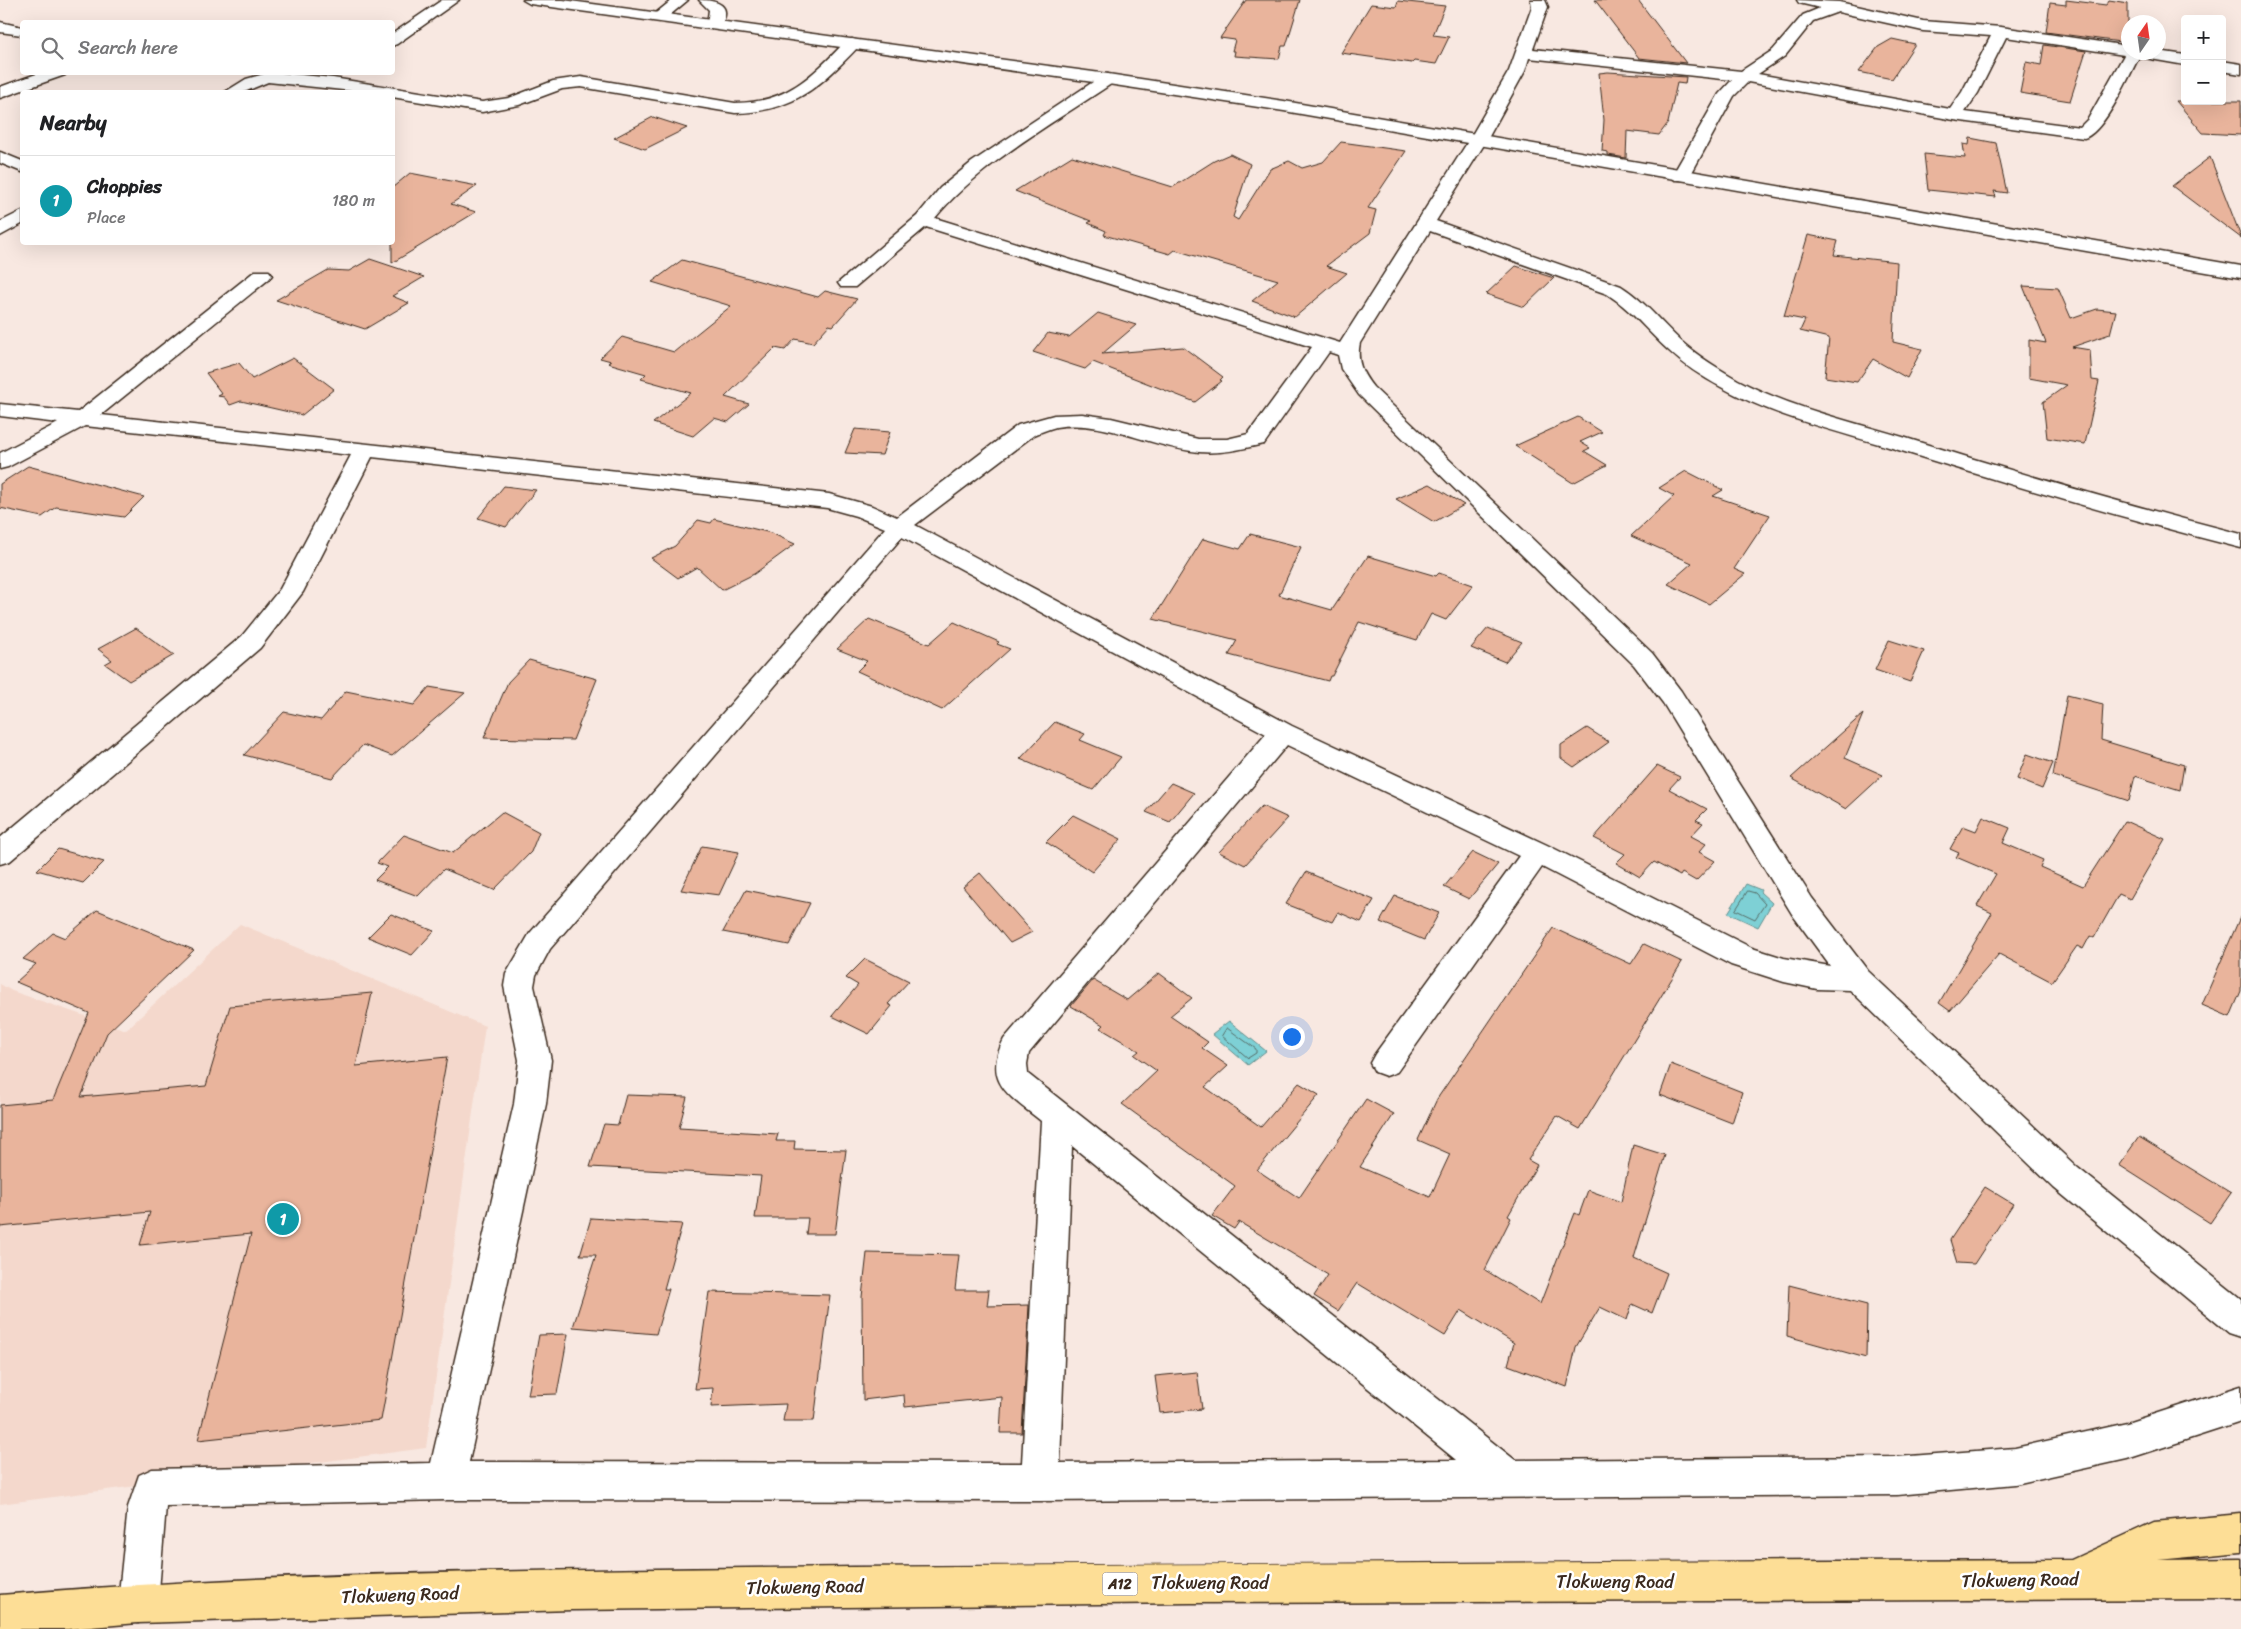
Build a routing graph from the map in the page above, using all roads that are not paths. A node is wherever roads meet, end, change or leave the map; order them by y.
1 (452, 0) edge
2 (530, 0) edge
3 (681, 0) edge
4 (706, 0) edge
5 (1804, 0) edge
6 (1864, 0) edge
7 (1541, 2) edge
8 (1832, 7) junction
9 (660, 16) junction
10 (715, 24) junction
11 (0, 28) edge
12 (20, 31) edge
13 (2000, 32) junction
14 (395, 39) edge
15 (852, 44) junction
16 (2121, 50) edge
17 (1523, 53) junction
18 (2166, 57) edge
19 (2181, 59) edge
20 (2130, 60) edge
21 (2226, 67) edge
22 (2241, 69) edge
23 (51, 75) edge
24 (344, 75) edge
25 (1744, 76) junction
26 (1108, 79) junction
27 (333, 83) junction
28 (237, 90) edge
29 (376, 90) edge
30 (0, 93) edge
31 (395, 93) edge
32 (1954, 115) junction
33 (1478, 140) junction
34 (0, 157) edge
35 (20, 165) edge
36 (1681, 176) junction
37 (20, 217) edge
38 (923, 220) junction
39 (1425, 223) junction
40 (0, 230) edge
41 (2241, 272) edge
42 (262, 275) dead end
43 (848, 283) dead end
44 (1335, 348) junction
45 (0, 410) edge
46 (84, 418) junction
47 (364, 451) junction
48 (0, 462) edge
49 (899, 526) junction
50 (2241, 541) edge
51 (1283, 732) junction
52 (1536, 852) junction
53 (0, 854) edge
54 (1857, 979) junction
55 (1386, 1063) dead end
56 (1057, 1115) junction
57 (2241, 1320) edge
58 (2241, 1404) edge
59 (1510, 1480) junction
60 (446, 1481) junction
61 (1040, 1482) junction
62 (2241, 1533) edge
63 (2072, 1579) junction
64 (2241, 1579) edge
65 (138, 1603) junction
66 (0, 1615) edge

1 - 14 street
2 - 9 street
3 - 9 street
4 - 10 street
5 - 8 street
6 - 8 street
7 - 17 street
8 - 13 street
8 - 25 street
9 - 10 street
10 - 15 street
11 - 12 street
13 - 16 street
13 - 32 street
15 - 26 street
15 - 31 street
17 - 25 street
17 - 33 street
18 - 19 street
20 - 32 street
21 - 22 street
23 - 30 street
24 - 27 street
25 - 32 street
25 - 36 street
26 - 33 street
26 - 38 street
27 - 28 street
27 - 29 street
33 - 36 street
33 - 39 street
34 - 35 street
36 - 41 street
37 - 40 street
38 - 43 street
38 - 44 street
39 - 44 street
39 - 50 street
42 - 46 street
44 - 49 street
44 - 54 street
45 - 46 street
46 - 47 street
46 - 48 street
47 - 49 street
47 - 53 street
49 - 51 street
49 - 60 street
51 - 52 street
51 - 56 street
52 - 54 street
52 - 55 street
54 - 57 street
56 - 59 street
56 - 61 street
58 - 59 street
59 - 61 street
60 - 61 street
60 - 65 street
62 - 63 main road
63 - 64 main road, Tlokweng Road / A12
63 - 65 main road, Tlokweng Road / A12
65 - 66 main road, Tlokweng Road / A12

